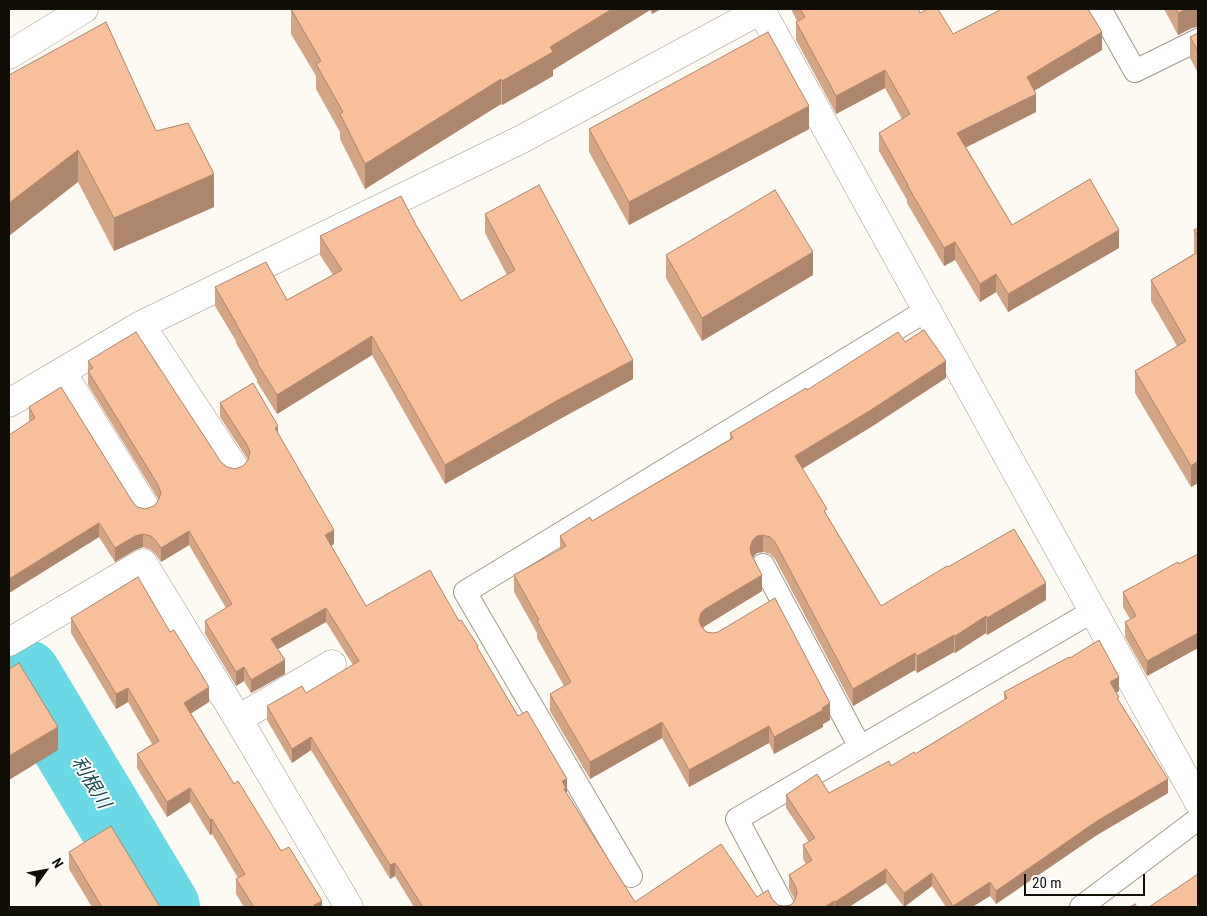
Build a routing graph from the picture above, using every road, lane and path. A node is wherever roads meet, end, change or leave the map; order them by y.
1 (84, 9) edge
2 (1100, 9) edge
3 (762, 10) edge
4 (1198, 40) edge
5 (9, 55) edge
6 (927, 310) junction
7 (141, 325) junction
8 (62, 372) junction
9 (9, 403) edge
10 (234, 467) edge
11 (145, 507) edge
12 (763, 564) dead end
13 (1093, 611) junction
14 (9, 642) edge
15 (332, 664) dead end
16 (238, 719) junction
17 (860, 747) junction
18 (1198, 801) edge
19 (1198, 819) edge
20 (631, 876) dead end
21 (349, 907) edge
22 (784, 907) edge
23 (1081, 907) edge

1 - 5 street
2 - 4 lane
3 - 6 street
3 - 7 street
6 - 13 street
6 - 20 lane
7 - 8 street
7 - 10 street
8 - 9 street
8 - 11 street
12 - 17 lane
13 - 17 lane
13 - 18 street
14 - 16 street
15 - 16 street
16 - 21 street
17 - 22 lane
19 - 23 lane

